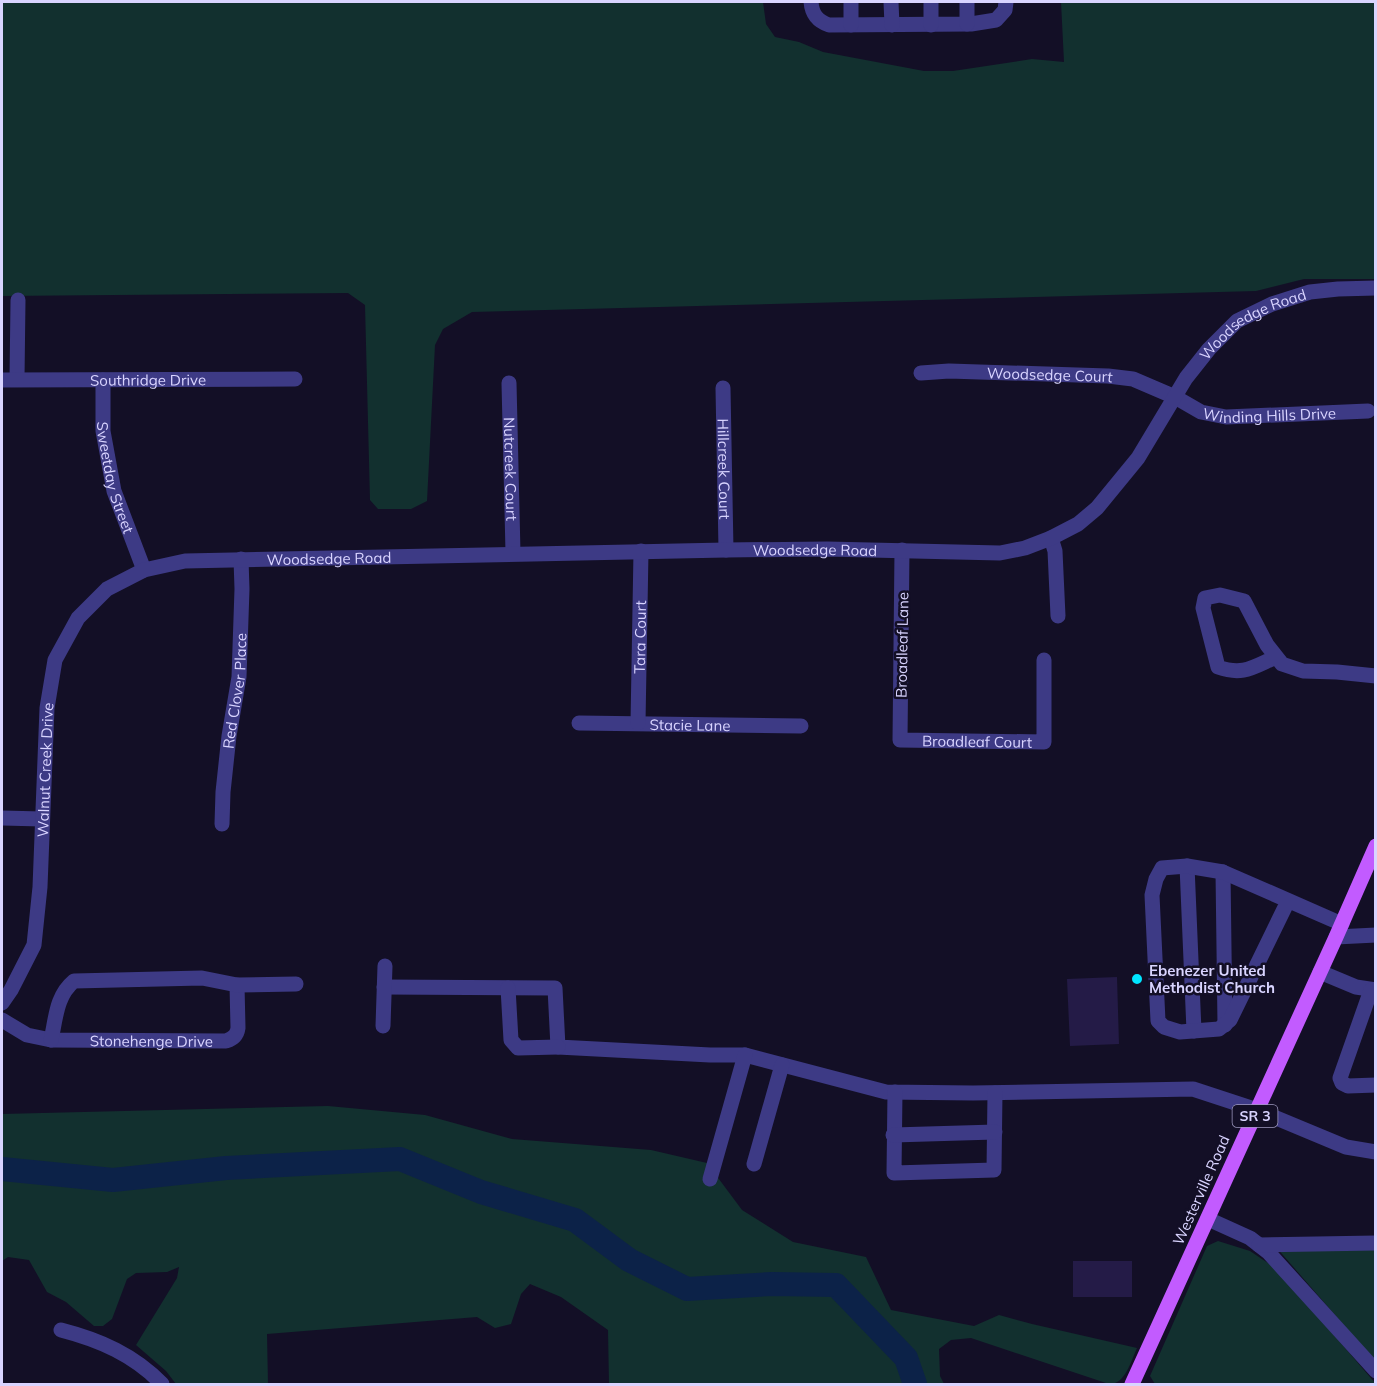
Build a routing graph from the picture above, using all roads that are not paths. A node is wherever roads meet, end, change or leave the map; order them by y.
1 (811, 2) edge
2 (850, 2) edge
3 (891, 2) edge
4 (931, 2) edge
5 (967, 2) edge
6 (1006, 2) edge
7 (967, 24) junction
8 (851, 25) junction
9 (892, 25) junction
10 (931, 25) junction
11 (1376, 288) edge
12 (18, 300) dead end
13 (921, 373) dead end
14 (17, 379) junction
15 (295, 379) dead end
16 (2, 380) edge
17 (103, 380) junction
18 (509, 383) dead end
19 (723, 388) dead end
20 (1174, 397) junction
21 (1368, 411) dead end
22 (1051, 538) junction
23 (726, 550) junction
24 (903, 550) junction
25 (641, 551) junction
26 (513, 553) junction
27 (241, 559) junction
28 (144, 570) junction
29 (1058, 616) dead end
30 (1276, 657) junction
31 (1044, 660) dead end
32 (1376, 676) edge
33 (579, 723) dead end
34 (638, 723) junction
35 (801, 726) dead end
36 (900, 740) joint
37 (2, 818) edge
38 (42, 819) junction
39 (222, 824) dead end
40 (1376, 846) edge
41 (1186, 866) junction
42 (1223, 872) junction
43 (1288, 901) junction
44 (1339, 930) junction
45 (1376, 935) edge
46 (385, 966) dead end
47 (1320, 972) junction
48 (296, 984) dead end
49 (237, 985) junction
50 (384, 987) junction
51 (508, 988) junction
52 (1373, 990) edge
53 (2, 1003) edge
54 (2, 1020) edge
55 (383, 1026) dead end
56 (1225, 1026) junction
57 (1194, 1030) junction
58 (51, 1040) junction
59 (558, 1047) junction
60 (745, 1055) junction
61 (782, 1065) junction
62 (1376, 1085) edge
63 (894, 1092) junction
64 (994, 1093) junction
65 (1257, 1110) junction
66 (994, 1132) junction
67 (893, 1135) junction
68 (1376, 1152) edge
69 (754, 1164) dead end
70 (710, 1179) dead end
71 (1208, 1219) junction
72 (1376, 1243) edge
73 (1259, 1245) junction
74 (62, 1330) dead end
75 (1376, 1371) edge
76 (162, 1384) edge
77 (1132, 1384) edge

1 - 8 street
2 - 8 street
3 - 9 street
4 - 10 street
5 - 7 street
6 - 7 street
7 - 10 street
8 - 9 street
9 - 10 street
11 - 20 street, Woodsedge Road
12 - 14 street
13 - 20 street, Woodsedge Court
14 - 16 street, Southridge Drive
14 - 17 street, Southridge Drive
15 - 17 street, Southridge Drive
17 - 28 street, Sweetday Street
18 - 26 street, Nutcreek Court
19 - 23 street, Hillcreek Court
20 - 21 street, Winding Hills Drive
20 - 22 street, Woodsedge Road
22 - 24 street, Woodsedge Road
22 - 29 street
23 - 24 street, Woodsedge Road
23 - 25 street, Woodsedge Road
24 - 36 street, Broadleaf Lane
25 - 26 street, Woodsedge Road
25 - 34 street, Tara Court
26 - 27 street, Woodsedge Road
27 - 28 street, Woodsedge Road
27 - 39 street, Red Clover Place
28 - 38 street, Walnut Creek Drive
30 - 30 street
30 - 32 street
31 - 36 street, Broadleaf Court
33 - 34 street, Stacie Lane
34 - 35 street, Stacie Lane
37 - 38 street
38 - 53 street, Walnut Creek Drive
40 - 44 main road, Westerville Road / SR 3
41 - 42 street
41 - 57 street
41 - 57 street
42 - 43 street
42 - 56 street
43 - 44 street
43 - 56 street
44 - 45 street
44 - 47 main road, Westerville Road / SR 3
46 - 50 street
47 - 52 street
47 - 65 main road, Westerville Road / SR 3
48 - 49 street
49 - 58 street
49 - 58 street, Stonehenge Drive
50 - 51 street
50 - 55 street
51 - 59 street
51 - 59 street
52 - 62 street
54 - 58 street, Stonehenge Drive
56 - 57 street
59 - 60 street
60 - 61 street
60 - 70 street
61 - 63 street
61 - 69 street
63 - 64 street
63 - 67 street
64 - 65 street
64 - 66 street
65 - 68 street
65 - 71 main road, Westerville Road / SR 3
66 - 67 street
66 - 67 street
71 - 73 street
71 - 77 main road, Westerville Road / SR 3
72 - 73 street
73 - 75 street
74 - 76 street

